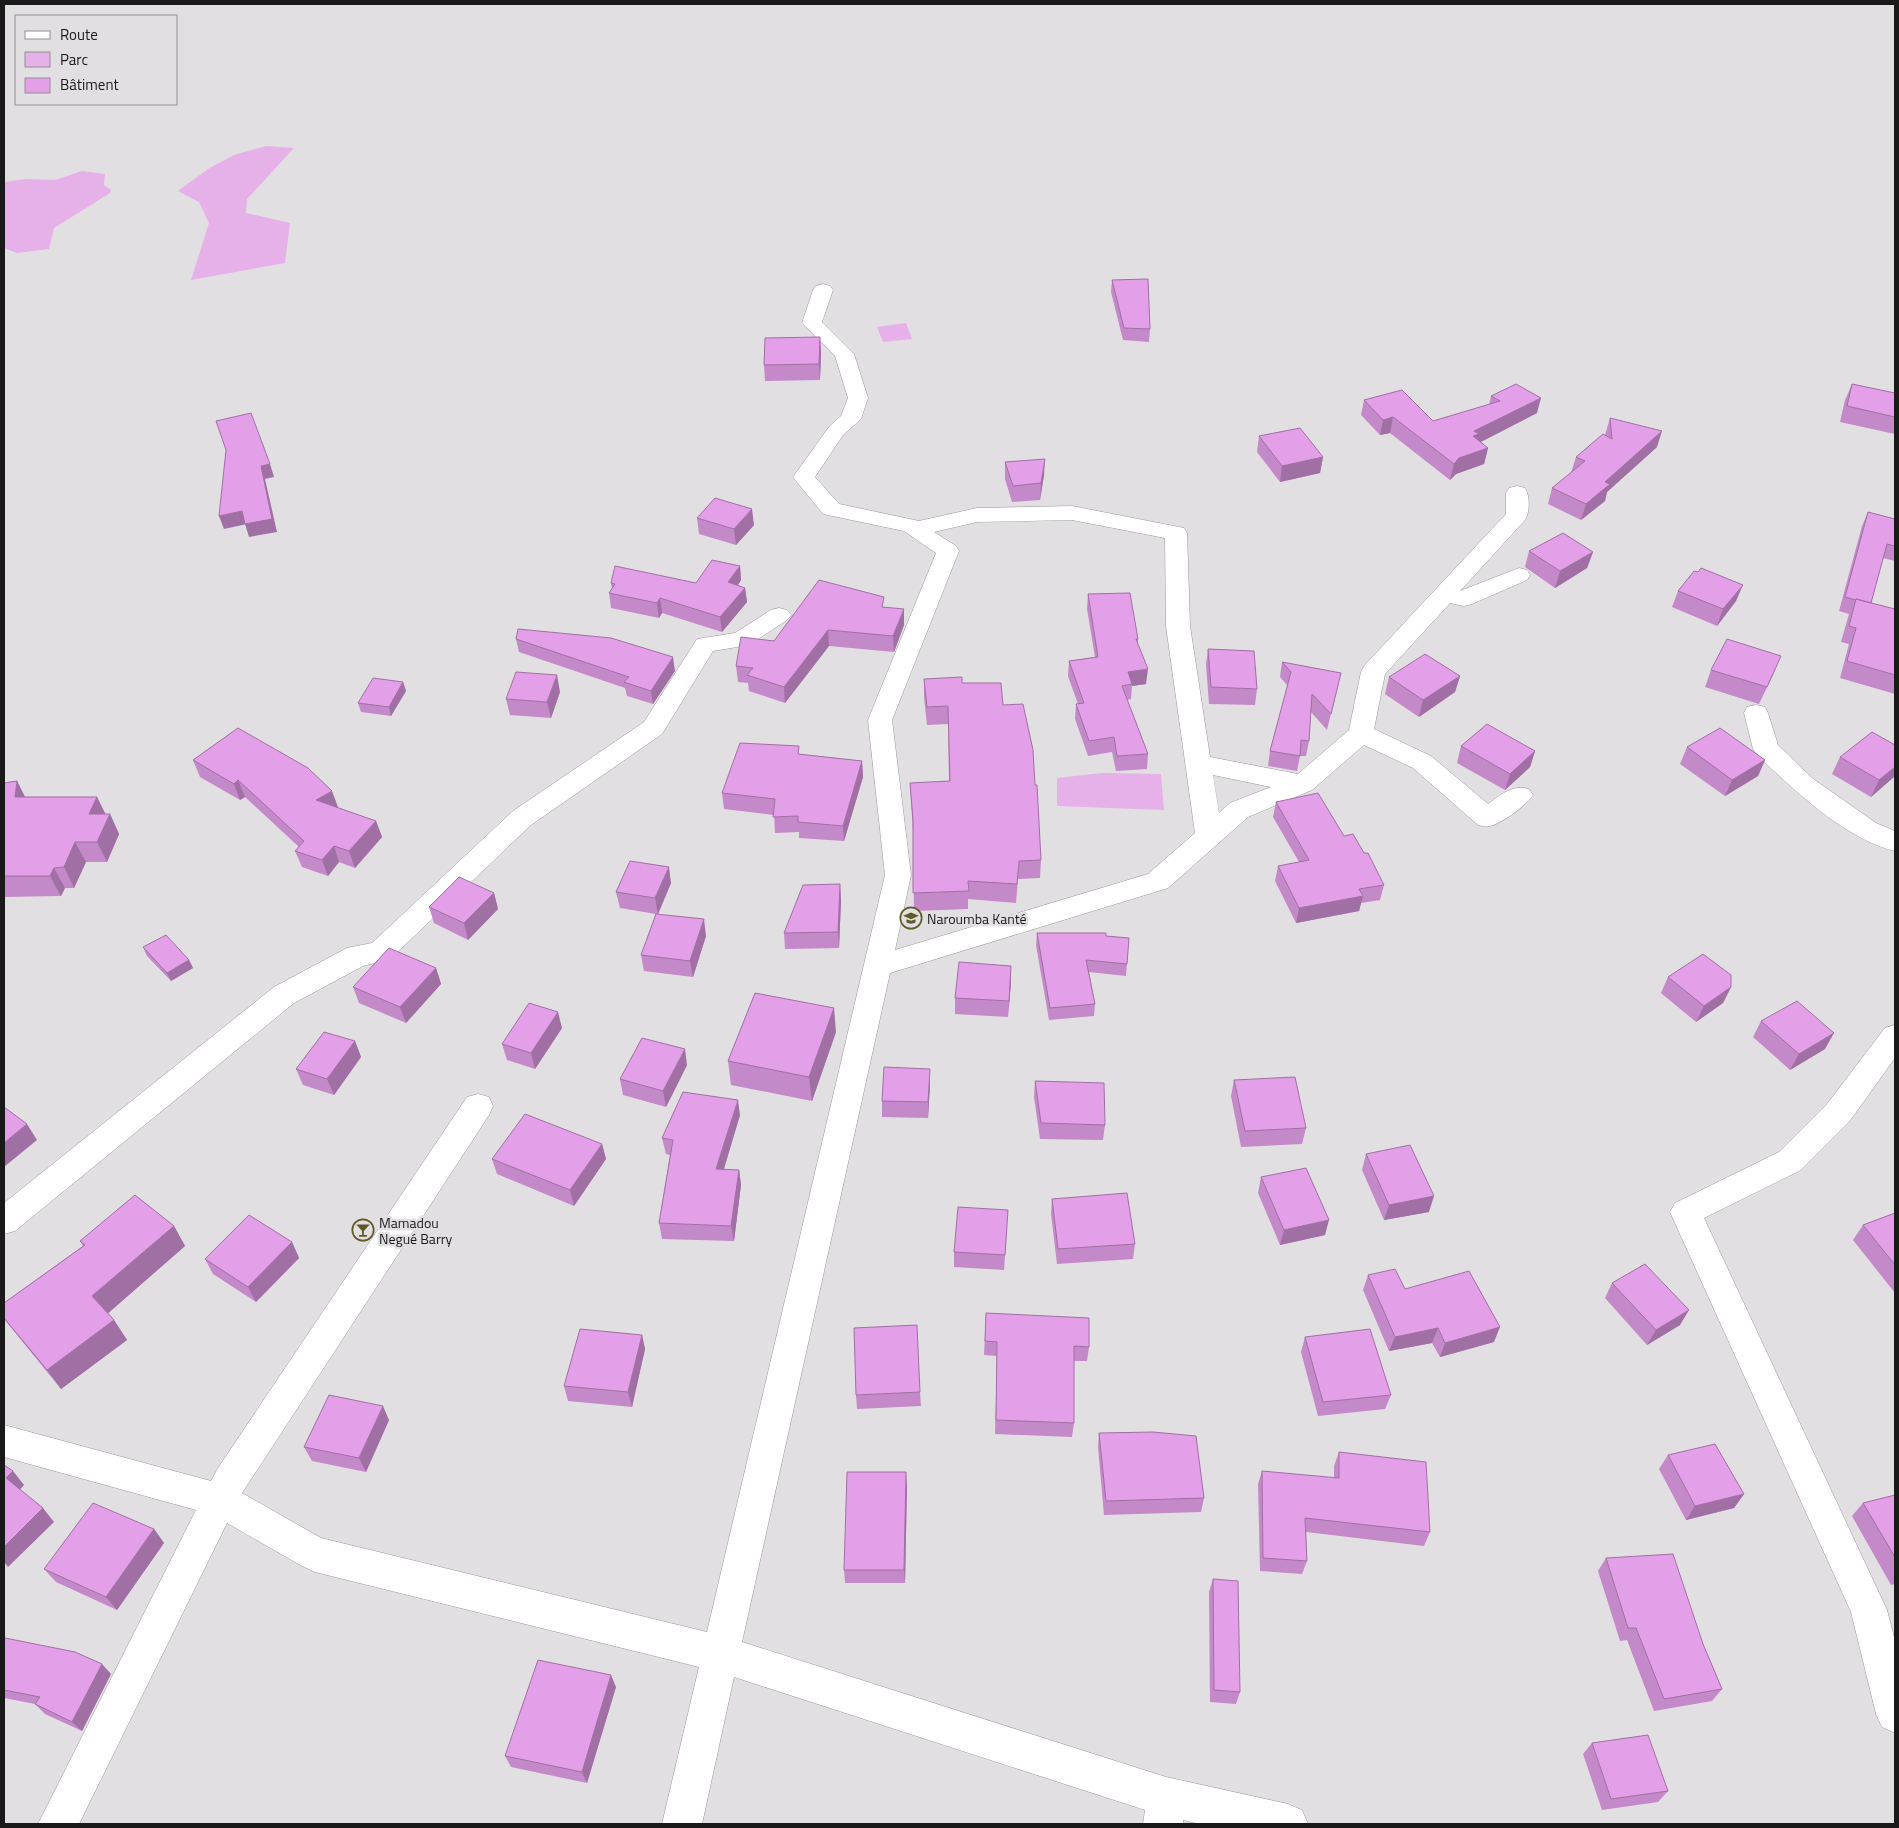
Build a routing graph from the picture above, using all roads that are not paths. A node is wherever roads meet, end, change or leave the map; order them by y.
1 (823, 290) dead end
2 (1516, 493) dead end
3 (977, 515) junction
4 (916, 529) junction
5 (948, 551) junction
6 (1519, 575) dead end
7 (1445, 594) junction
8 (779, 616) dead end
9 (1756, 713) dead end
10 (1361, 733) junction
11 (1198, 763) junction
12 (1303, 784) junction
13 (1520, 795) dead end
14 (1208, 837) junction
15 (1895, 842) edge
16 (878, 966) junction
17 (1895, 1036) edge
18 (478, 1106) dead end
19 (4, 1221) edge
20 (4, 1441) edge
21 (220, 1500) junction
22 (720, 1654) junction
23 (1895, 1714) edge
24 (1164, 1811) edge
25 (58, 1824) edge
26 (682, 1824) edge
27 (1288, 1824) edge

1 - 4 street
2 - 7 street
3 - 4 street
3 - 5 street
3 - 11 street
4 - 5 street
5 - 16 street
6 - 7 street
7 - 10 street
8 - 19 street
9 - 15 street
10 - 12 street
10 - 13 street
11 - 12 street
11 - 14 street
12 - 14 street
14 - 16 street
16 - 22 street
17 - 23 street
18 - 21 street
20 - 21 street
21 - 22 street
21 - 25 street
22 - 24 street
22 - 26 street
24 - 27 street

